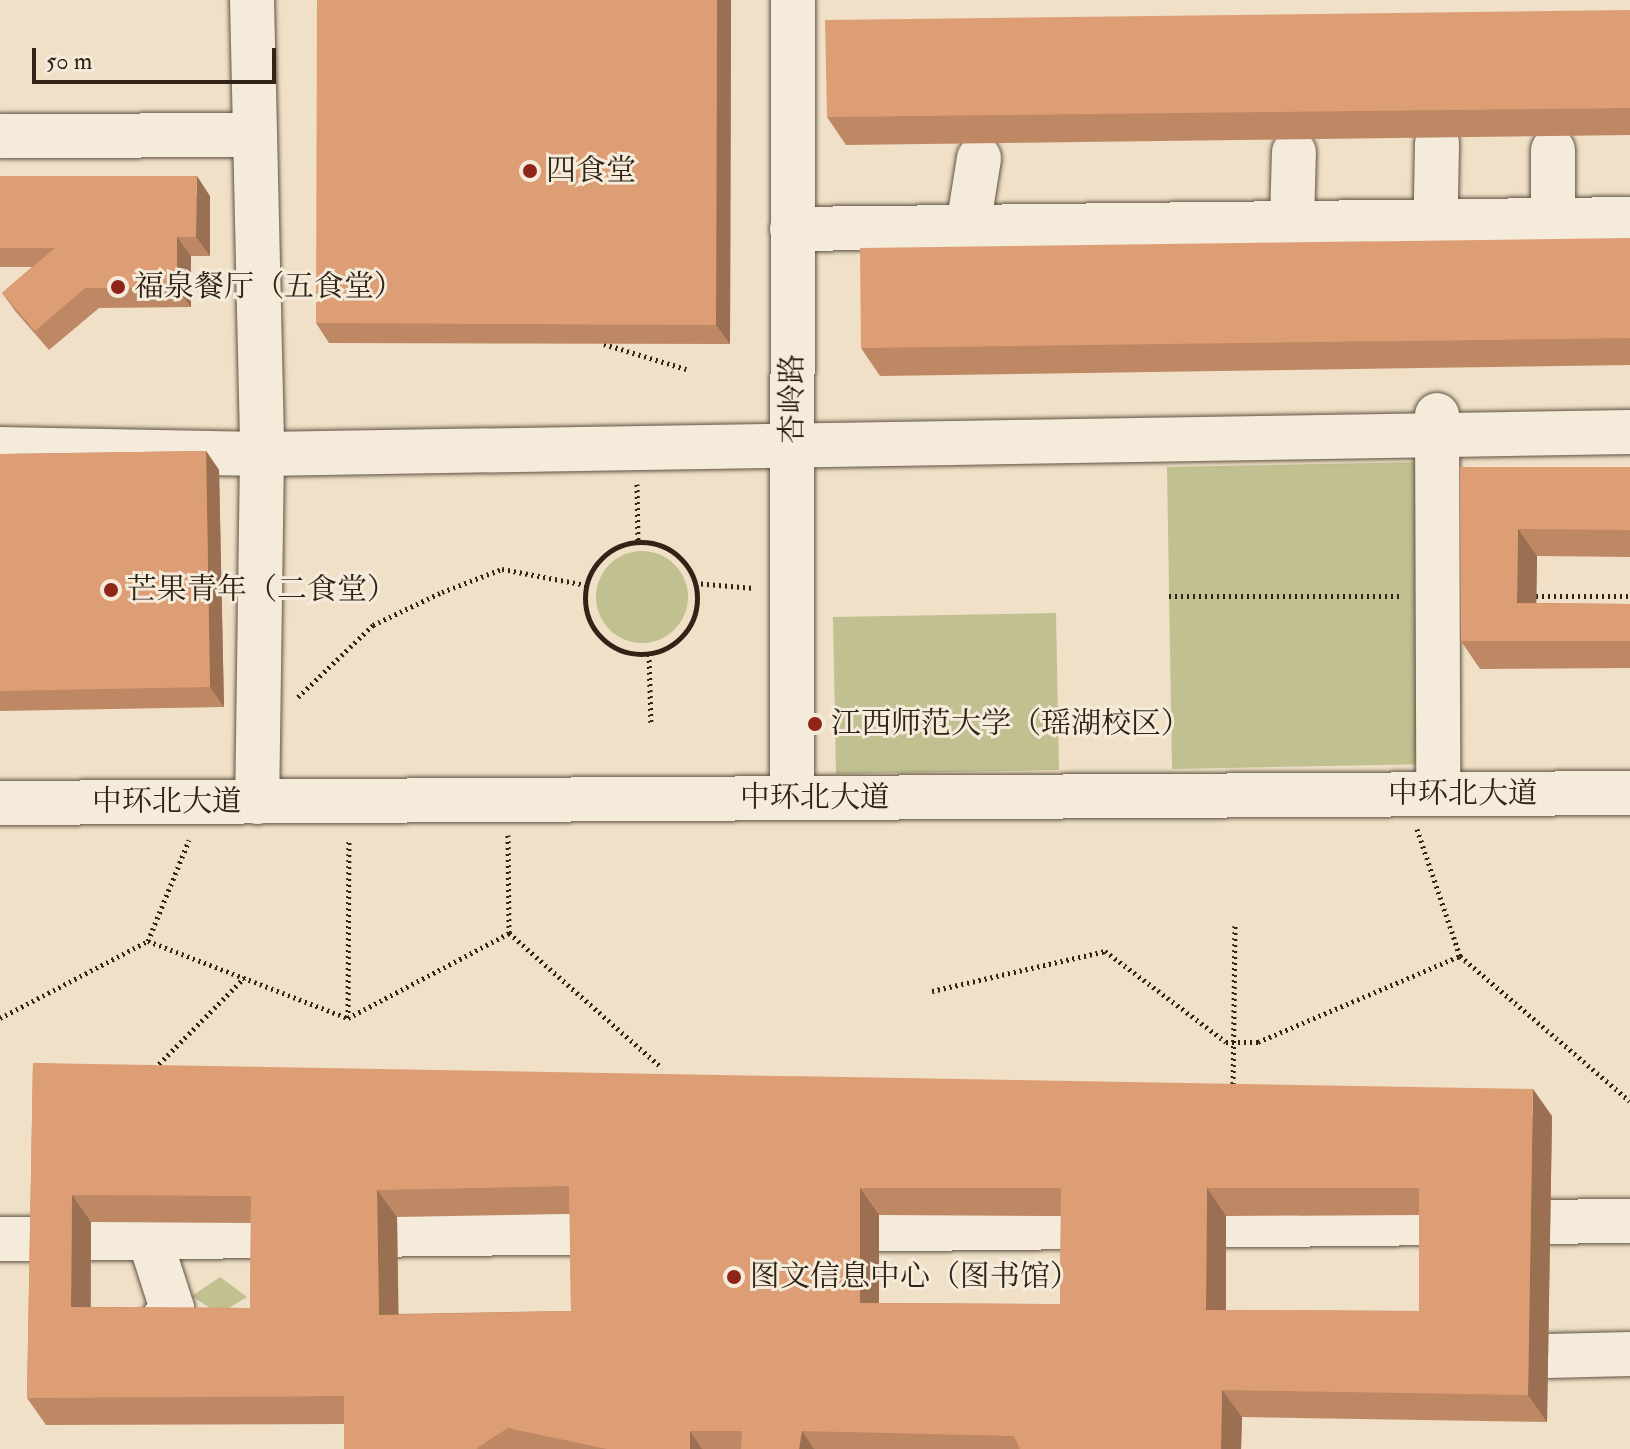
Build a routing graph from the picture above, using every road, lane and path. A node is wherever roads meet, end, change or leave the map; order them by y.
1 (252, 0) edge
2 (793, 0) edge
3 (253, 135) junction
4 (0, 136) edge
5 (1437, 143) edge
6 (1553, 150) edge
7 (1294, 152) edge
8 (979, 158) edge
9 (1630, 219) edge
10 (1553, 220) junction
11 (1292, 222) junction
12 (968, 227) junction
13 (792, 229) junction
14 (1435, 239) junction
15 (604, 344) edge
16 (686, 369) dead end
17 (1437, 425) junction
18 (1630, 432) edge
19 (793, 444) junction
20 (636, 447) junction
21 (0, 449) edge
22 (262, 454) junction
23 (638, 543) junction
24 (695, 583) junction
25 (586, 585) junction
26 (793, 591) junction
27 (649, 654) junction
28 (651, 725) dead end
29 (258, 735) junction
30 (1630, 793) edge
31 (1422, 794) junction
32 (792, 798) junction
33 (508, 800) junction
34 (349, 801) junction
35 (204, 802) junction
36 (257, 802) junction
37 (0, 803) edge
38 (1235, 924) dead end
39 (509, 933) junction
40 (148, 941) junction
41 (1460, 956) junction
42 (244, 978) junction
43 (932, 991) dead end
44 (0, 1018) edge
45 (348, 1018) junction
46 (1234, 1042) junction
47 (662, 1068) dead end
48 (143, 1080) edge
49 (1233, 1097) edge
50 (1630, 1101) edge
51 (1630, 1221) edge
52 (770, 1230) edge
53 (675, 1232) edge
54 (149, 1237) junction
55 (0, 1239) edge
56 (151, 1335) edge
57 (1630, 1354) edge
58 (1548, 1356) dead end

1 - 3 street
2 - 13 street, 杏岭路
3 - 4 street
3 - 22 street
5 - 14 street
6 - 10 street
7 - 11 street
8 - 12 street
9 - 10 street
10 - 14 street
11 - 12 street
11 - 14 street
12 - 13 street
13 - 19 street, 杏岭路
15 - 16 path
17 - 18 street
17 - 19 street
17 - 31 street
19 - 20 street
19 - 26 street, 杏岭路
20 - 22 street
20 - 23 path
21 - 22 street
22 - 29 street
23 - 24 path
23 - 25 path
24 - 26 path
24 - 27 path
25 - 27 path
25 - 29 path
26 - 32 street, 杏岭路
27 - 28 path
29 - 36 street
30 - 31 street, 中环北大道
31 - 32 street, 中环北大道
31 - 41 path
32 - 33 street, 中环北大道
33 - 34 street, 中环北大道
33 - 39 path
34 - 36 street, 中环北大道
34 - 45 path
35 - 36 street, 中环北大道
35 - 37 street, 中环北大道
35 - 40 path
38 - 46 path
39 - 45 path
39 - 47 path
40 - 42 path
40 - 44 path
41 - 46 path
41 - 50 path
42 - 45 path
42 - 48 path
43 - 46 path
46 - 49 path
51 - 52 street
53 - 54 street
54 - 55 street
54 - 56 street
57 - 58 street

